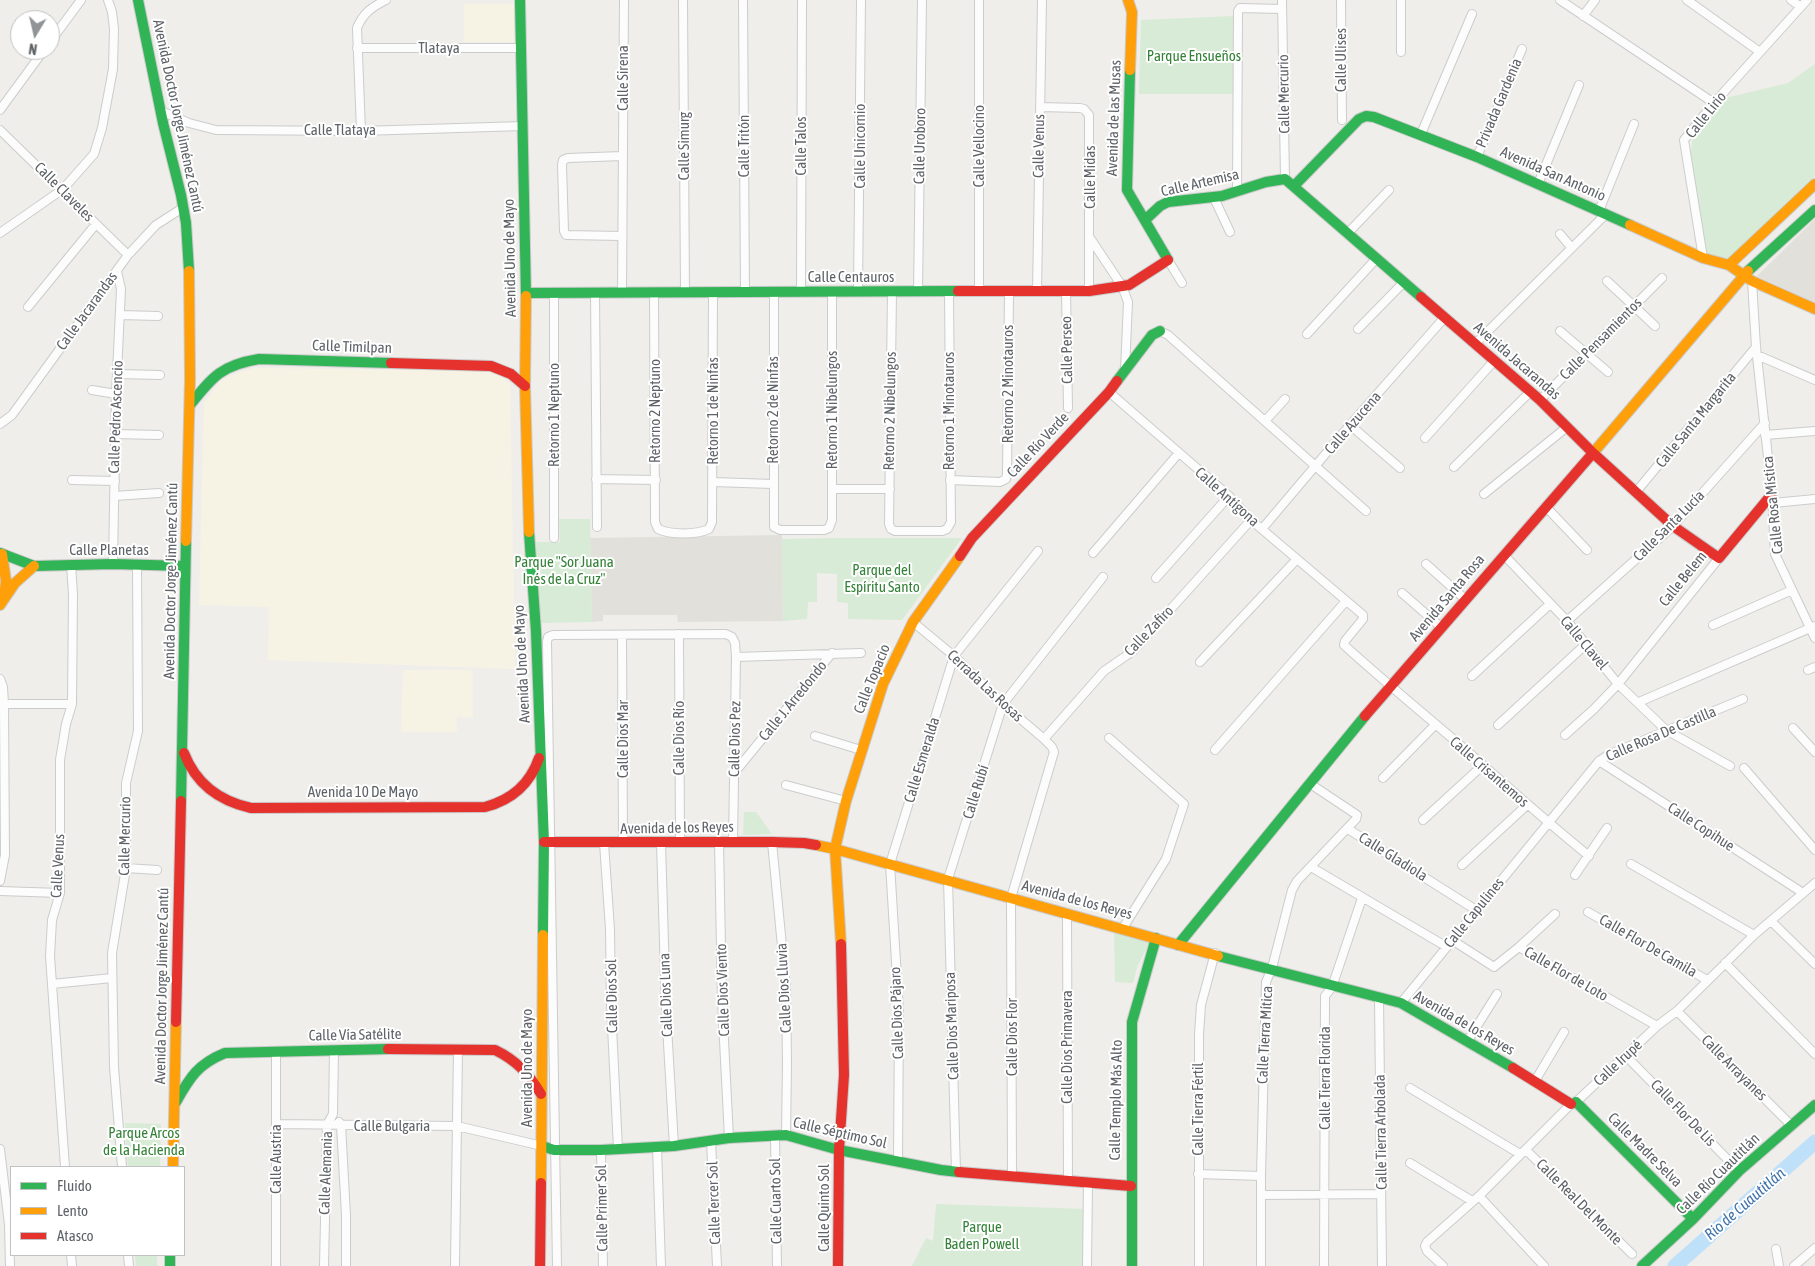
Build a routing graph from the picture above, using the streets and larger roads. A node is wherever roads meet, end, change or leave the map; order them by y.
1 (81, 0) edge
2 (108, 0) edge
3 (138, 0) edge
4 (386, 0) edge
5 (520, 0) edge
6 (624, 0) edge
7 (683, 0) edge
8 (743, 0) edge
9 (802, 0) edge
10 (861, 0) edge
11 (922, 0) edge
12 (979, 0) edge
13 (1042, 0) edge
14 (1128, 0) edge
15 (1341, 0) edge
16 (1401, 0) edge
17 (1560, 0) edge
18 (1595, 0) edge
19 (1687, 0) edge
20 (1792, 0) edge
21 (1807, 0) edge
22 (1282, 4) edge
23 (1801, 7) junction
24 (1472, 14) dead end
25 (1583, 16) junction
26 (60, 28) edge
27 (357, 48) junction
28 (521, 48) junction
29 (1522, 49) dead end
30 (1401, 52) dead end
31 (1760, 52) junction
32 (37, 60) edge
33 (1579, 85) dead end
34 (1714, 103) junction
35 (1040, 107) junction
36 (0, 110) edge
37 (161, 111) junction
38 (1342, 120) dead end
39 (1634, 124) dead end
40 (522, 126) junction
41 (0, 130) edge
42 (361, 131) junction
43 (1421, 134) junction
44 (622, 156) junction
45 (1476, 157) junction
46 (1285, 179) junction
47 (1538, 184) junction
48 (1815, 184) edge
49 (1294, 186) junction
50 (63, 189) junction
51 (1389, 190) dead end
52 (1237, 192) junction
53 (1214, 198) junction
54 (184, 207) junction
55 (1815, 210) edge
56 (1602, 213) junction
57 (1145, 220) junction
58 (96, 224) junction
59 (1230, 232) dead end
60 (0, 233) edge
61 (1347, 234) junction
62 (1560, 234) dead end
63 (622, 236) junction
64 (1090, 238) junction
65 (1571, 247) junction
66 (128, 255) junction
67 (1703, 258) junction
68 (1376, 259) junction
69 (1168, 260) junction
70 (1729, 265) junction
71 (117, 271) junction
72 (1662, 278) dead end
73 (1748, 278) junction
74 (1606, 281) dead end
75 (1182, 282) dead end
76 (1403, 282) junction
77 (1122, 286) junction
78 (1066, 291) junction
79 (1089, 291) junction
80 (526, 292) junction
81 (554, 292) junction
82 (595, 292) junction
83 (622, 292) junction
84 (654, 292) junction
85 (685, 292) junction
86 (713, 292) junction
87 (745, 292) junction
88 (774, 292) junction
89 (801, 292) junction
90 (832, 292) junction
91 (858, 292) junction
92 (892, 292) junction
93 (918, 292) junction
94 (949, 292) junction
95 (979, 292) junction
96 (1009, 292) junction
97 (1037, 292) junction
98 (1634, 306) junction
99 (28, 307) dead end
100 (1815, 309) edge
101 (120, 315) junction
102 (158, 316) dead end
103 (1445, 318) junction
104 (1655, 326) dead end
105 (1358, 329) dead end
106 (1160, 331) joint
107 (1560, 331) dead end
108 (1307, 334) dead end
109 (1475, 344) junction
110 (1757, 351) junction
111 (1587, 354) junction
112 (1494, 361) junction
113 (1125, 372) junction
114 (1608, 372) dead end
115 (117, 374) junction
116 (160, 375) dead end
117 (1815, 380) edge
118 (525, 386) junction
119 (92, 390) dead end
120 (1109, 392) junction
121 (1530, 392) junction
122 (116, 394) junction
123 (1285, 399) dead end
124 (1540, 400) junction
125 (190, 405) junction
126 (1068, 408) dead end
127 (1265, 421) junction
128 (1765, 423) junction
129 (0, 424) edge
130 (1350, 425) junction
131 (1567, 427) junction
132 (1815, 431) edge
133 (116, 434) junction
134 (159, 435) dead end
135 (1766, 435) junction
136 (1424, 438) dead end
137 (1593, 453) junction
138 (1178, 454) junction
139 (1316, 465) junction
140 (1454, 467) dead end
141 (1400, 468) dead end
142 (596, 479) junction
143 (72, 480) dead end
144 (656, 480) junction
145 (950, 480) junction
146 (115, 481) junction
147 (713, 482) junction
148 (773, 484) junction
149 (832, 489) junction
150 (890, 489) junction
151 (1636, 492) junction
152 (159, 493) dead end
153 (1484, 494) dead end
154 (114, 496) junction
155 (1228, 496) junction
156 (1772, 498) junction
157 (1815, 499) edge
158 (1546, 507) junction
159 (1366, 511) dead end
160 (1250, 520) junction
161 (1674, 526) junction
162 (597, 527) dead end
163 (829, 528) joint
164 (709, 529) joint
165 (891, 529) joint
166 (1262, 529) junction
167 (554, 538) dead end
168 (972, 538) joint
169 (1587, 550) dead end
170 (1038, 551) dead end
171 (1093, 553) dead end
172 (1, 554) edge
173 (1504, 555) junction
174 (1297, 558) junction
175 (1719, 558) junction
176 (113, 564) junction
177 (1426, 564) dead end
178 (71, 565) junction
179 (137, 565) junction
180 (34, 566) junction
181 (185, 566) junction
182 (1103, 577) dead end
183 (1156, 578) dead end
184 (1792, 590) junction
185 (1402, 593) dead end
186 (1465, 600) junction
187 (1346, 601) junction
188 (2, 602) edge
189 (1550, 604) junction
190 (1567, 621) junction
191 (913, 622) junction
192 (1714, 624) dead end
193 (1812, 627) edge
194 (1442, 628) junction
195 (678, 634) junction
196 (622, 635) junction
197 (1815, 638) edge
198 (1585, 645) junction
199 (542, 653) junction
200 (832, 653) junction
201 (861, 654) dead end
202 (736, 656) junction
203 (954, 656) junction
204 (1200, 662) dead end
205 (1472, 676) dead end
206 (0, 679) edge
207 (1618, 684) junction
208 (1390, 688) junction
209 (1743, 699) dead end
210 (1639, 702) junction
211 (4, 704) junction
212 (72, 704) junction
213 (1003, 704) junction
214 (1435, 725) junction
215 (1498, 725) dead end
216 (1793, 728) dead end
217 (1666, 730) junction
218 (1565, 735) dead end
219 (815, 736) dead end
220 (1109, 738) dead end
221 (1044, 739) junction
222 (541, 747) junction
223 (183, 748) junction
224 (861, 750) junction
225 (1215, 750) dead end
226 (1815, 752) edge
227 (1599, 761) junction
228 (1483, 765) junction
229 (1730, 766) dead end
230 (1744, 768) dead end
231 (735, 772) junction
232 (1383, 778) dead end
233 (1309, 783) junction
234 (786, 785) dead end
235 (846, 801) junction
236 (1527, 805) junction
237 (1423, 820) dead end
238 (1548, 823) junction
239 (1607, 828) dead end
240 (1348, 829) junction
241 (547, 842) junction
242 (680, 842) junction
243 (719, 842) junction
244 (733, 842) junction
245 (772, 842) junction
246 (604, 843) junction
247 (623, 843) junction
248 (661, 843) junction
249 (835, 849) junction
250 (1815, 850) edge
251 (1589, 856) junction
252 (890, 864) junction
253 (1631, 864) dead end
254 (1462, 865) dead end
255 (1311, 867) junction
256 (126, 868) junction
257 (156, 870) dead end
258 (1575, 876) dead end
259 (948, 880) junction
260 (0, 881) edge
261 (1815, 883) edge
262 (0, 891) edge
263 (60, 893) junction
264 (1804, 893) junction
265 (1011, 898) junction
266 (1362, 898) junction
267 (1476, 910) junction
268 (1588, 912) dead end
269 (1067, 913) junction
270 (1555, 914) dead end
271 (1771, 921) junction
272 (1123, 928) junction
273 (1754, 936) junction
274 (1156, 938) junction
275 (1178, 944) junction
276 (1450, 944) junction
277 (1519, 947) junction
278 (1215, 954) junction
279 (1725, 963) junction
280 (1815, 964) edge
281 (1272, 968) junction
282 (112, 978) junction
283 (1707, 980) junction
284 (52, 984) junction
285 (1332, 987) junction
286 (1497, 994) dead end
287 (1379, 998) junction
288 (1401, 1004) junction
289 (1677, 1011) junction
290 (1657, 1026) junction
291 (1564, 1032) dead end
292 (1467, 1042) junction
293 (334, 1050) junction
294 (458, 1050) junction
295 (276, 1052) junction
296 (1815, 1054) edge
297 (1626, 1056) junction
298 (1535, 1081) junction
299 (1410, 1088) dead end
300 (541, 1094) junction
301 (1574, 1103) junction
302 (1815, 1105) edge
303 (175, 1106) junction
304 (333, 1114) junction
305 (276, 1124) junction
306 (327, 1125) junction
307 (342, 1125) junction
308 (457, 1126) junction
309 (1792, 1126) junction
310 (786, 1135) junction
311 (774, 1136) junction
312 (729, 1138) junction
313 (711, 1141) junction
314 (542, 1146) junction
315 (674, 1146) junction
316 (657, 1148) junction
317 (0, 1149) edge
318 (618, 1149) junction
319 (554, 1150) junction
320 (601, 1150) junction
321 (839, 1150) junction
322 (1523, 1152) junction
323 (898, 1162) junction
324 (1410, 1163) dead end
325 (65, 1166) edge
326 (122, 1166) edge
327 (173, 1166) edge
328 (1739, 1171) junction
329 (956, 1172) junction
330 (1198, 1174) junction
331 (1261, 1176) junction
332 (1012, 1177) junction
333 (1068, 1182) junction
334 (1088, 1183) junction
335 (1130, 1186) junction
336 (1323, 1194) junction
337 (1382, 1194) junction
338 (1261, 1196) junction
339 (1476, 1199) junction
340 (1693, 1219) junction
341 (1815, 1248) edge
342 (1776, 1249) dead end
343 (1632, 1254) dead end
344 (10, 1266) edge
345 (276, 1266) edge
346 (324, 1266) edge
347 (346, 1266) edge
348 (455, 1266) edge
349 (540, 1266) edge
350 (557, 1266) edge
351 (603, 1266) edge
352 (661, 1266) edge
353 (716, 1266) edge
354 (777, 1266) edge
355 (838, 1266) edge
356 (1087, 1266) edge
357 (1132, 1266) edge
358 (1198, 1266) edge
359 (1261, 1266) edge
360 (1324, 1266) edge
361 (1382, 1266) edge
362 (1443, 1266) edge
363 (1544, 1266) edge
364 (1642, 1266) edge
365 (1779, 1266) edge
366 (1794, 1266) edge

1 - 26 street
2 - 50 street
3 - 37 street, Avenida Doctor Jorge Jiménez Cantú
4 - 27 street
5 - 28 street, Avenida Uno de Mayo
6 - 44 street, Calle Sirena
7 - 85 street, Calle Simurg
8 - 87 street, Calle Tritón
9 - 89 street, Calle Talos
10 - 91 street, Calle Unicornio
11 - 93 street, Calle Uroboro
12 - 95 street, Calle Vellocino
13 - 35 street, Calle Venus
14 - 57 street, Avenida de las Musas
15 - 38 street, Calle Ulises
16 - 30 street
17 - 25 street
18 - 25 street
19 - 31 street
20 - 23 street
21 - 23 street, Calle Lirio
22 - 46 street, Calle Mercurio
22 - 52 street, Calle Mercurio
23 - 31 street, Calle Lirio
24 - 43 street
25 - 34 street
27 - 28 street, Tlataya
27 - 42 street
28 - 40 street, Avenida Uno de Mayo
29 - 45 street, Privada Gardenia
31 - 34 street, Calle Lirio
32 - 36 street
33 - 47 street
34 - 67 street, Calle Lirio
35 - 64 street, Calle Midas
35 - 97 street, Calle Venus
37 - 42 street, Calle Tlataya
37 - 54 street, Avenida Doctor Jorge Jiménez Cantú
39 - 56 street
40 - 42 street, Calle Tlataya
40 - 80 street, Avenida Uno de Mayo
41 - 50 street, Calle Claveles
43 - 45 street, Avenida San Antonio
43 - 49 street, Avenida San Antonio
44 - 63 street, Calle Sirena
44 - 63 street
45 - 47 street, Avenida San Antonio
46 - 49 street
46 - 52 street, Calle Artemisa
47 - 56 street, Avenida San Antonio
48 - 70 street
49 - 61 street, Avenida Jacarandas
50 - 58 street, Calle Claveles
50 - 60 street
51 - 61 street
52 - 53 street, Calle Artemisa
53 - 57 street, Calle Artemisa
53 - 59 street
54 - 66 street, Calle Jacarandas
54 - 125 street, Avenida Doctor Jorge Jiménez Cantú
55 - 73 street, Avenida Santa Rosa
56 - 65 street
56 - 67 street, Avenida San Antonio
57 - 69 street, Avenida de las Musas
58 - 66 street, Calle Claveles
58 - 99 street
61 - 68 street, Avenida Jacarandas
62 - 65 street
63 - 83 street, Calle Sirena
64 - 77 street
64 - 79 street, Calle Midas
65 - 109 street
66 - 71 street, Calle Jacarandas
67 - 70 street, Avenida San Antonio
68 - 76 street, Avenida Jacarandas
68 - 108 street
69 - 75 street, Avenida de las Musas
69 - 77 street, Calle Centauros
70 - 73 street, Avenida San Antonio
71 - 101 street, Calle Pedro Ascencio
71 - 129 street, Calle Jacarandas
72 - 98 street, Calle Pensamientos
73 - 100 street, Avenida San Antonio
73 - 110 street, Calle Rosa Mística
73 - 137 street, Avenida Santa Rosa
74 - 98 street
76 - 103 street, Avenida Jacarandas
76 - 105 street
77 - 79 street, Calle Centauros
77 - 113 street
78 - 79 street, Calle Centauros
78 - 97 street, Calle Centauros
78 - 126 street, Calle Perseo
80 - 81 street, Calle Centauros
80 - 118 street, Avenida Uno de Mayo
81 - 82 street, Calle Centauros
81 - 167 street, Retorno 1 Neptuno
82 - 83 street, Calle Centauros
82 - 142 street
83 - 84 street, Calle Centauros
84 - 85 street, Calle Centauros
84 - 144 street, Retorno 2 Neptuno
85 - 86 street, Calle Centauros
86 - 87 street, Calle Centauros
86 - 147 street, Retorno 1 de Ninfas
87 - 88 street, Calle Centauros
88 - 89 street, Calle Centauros
88 - 148 street, Retorno 2 de Ninfas
89 - 90 street, Calle Centauros
90 - 91 street, Calle Centauros
90 - 149 street, Retorno 1 Nibelungos
91 - 92 street, Calle Centauros
92 - 93 street, Calle Centauros
92 - 150 street, Retorno 2 Nibelungos
93 - 94 street, Calle Centauros
94 - 95 street, Calle Centauros
94 - 145 street, Retorno 1 Minotauros
95 - 96 street, Calle Centauros
96 - 97 street, Calle Centauros
96 - 145 street, Retorno 2 Minotauros
98 - 104 street
98 - 111 street, Calle Pensamientos
101 - 102 street
101 - 115 street, Calle Pedro Ascencio
103 - 109 street, Avenida Jacarandas
103 - 130 street, Calle Azucena
106 - 113 street
106 - 127 street
107 - 111 street
109 - 112 street, Avenida Jacarandas
110 - 117 street
110 - 128 street, Calle Rosa Mística
110 - 151 street, Calle Santa Margarita
111 - 114 street
111 - 124 street, Calle Pensamientos
112 - 121 street, Avenida Jacarandas
112 - 136 street
113 - 120 street, Calle Río Verde
115 - 116 street
115 - 122 street, Calle Pedro Ascencio
118 - 125 street, Calle Timilpan
118 - 199 street, Avenida Uno de Mayo
119 - 122 street
120 - 138 street, Calle Antígona
120 - 168 street, Calle Río Verde
121 - 124 street, Avenida Jacarandas
121 - 140 street
122 - 133 street, Calle Pedro Ascencio
123 - 127 street
124 - 131 street, Avenida Jacarandas
125 - 181 street, Avenida Doctor Jorge Jiménez Cantú
127 - 139 street
128 - 135 street, Calle Rosa Mística
128 - 161 street, Calle Santa Lucía
130 - 139 street, Calle Azucena
130 - 141 street
131 - 137 street, Avenida Jacarandas
131 - 153 street
132 - 135 street, Calle Rosa Mística
133 - 134 street
133 - 146 street, Calle Pedro Ascencio
135 - 156 street, Calle Rosa Mística
137 - 151 street, Avenida Jacarandas
137 - 158 street, Avenida Santa Rosa
138 - 155 street, Calle Antígona
138 - 171 street
139 - 159 street
139 - 166 street, Calle Azucena
142 - 144 street
142 - 162 street
143 - 146 street
144 - 164 street, Retorno 2 Neptuno
145 - 165 street, Retorno 1 Minotauros
146 - 154 street, Calle Pedro Ascencio
147 - 148 street
147 - 164 street, Retorno 1 de Ninfas
148 - 163 street, Retorno 2 de Ninfas
149 - 150 street
149 - 163 street, Retorno 1 Nibelungos
150 - 165 street, Retorno 2 Nibelungos
151 - 161 street, Avenida Jacarandas
152 - 154 street
154 - 176 street, Calle Pedro Ascencio
155 - 160 street, Calle Antígona
155 - 183 street
156 - 157 street
156 - 175 street, Calle Belem
156 - 184 street, Calle Rosa Mística
158 - 169 street
158 - 173 street, Avenida Santa Rosa
160 - 166 street, Calle Antígona
160 - 221 street, Calle Zafiro
161 - 175 street, Avenida Jacarandas
161 - 190 street, Calle Santa Lucía
166 - 174 street, Calle Antígona
168 - 191 street, Calle Topacio
170 - 203 street
172 - 180 street
172 - 188 street
173 - 186 street, Avenida Santa Rosa
173 - 189 street, Calle Clavel
174 - 187 street, Calle Antígona
174 - 204 street
175 - 207 street, Calle Belem
176 - 178 street, Calle Planetas
176 - 179 street, Calle Planetas
177 - 186 street
178 - 180 street, Calle Planetas
178 - 212 street, Calle Venus
179 - 181 street, Calle Planetas
179 - 256 street, Calle Mercurio
180 - 188 street
181 - 223 street, Avenida Doctor Jorge Jiménez Cantú
182 - 213 street
184 - 192 street
184 - 193 street, Calle Rosa Mística
185 - 194 street
186 - 194 street, Avenida Santa Rosa
187 - 208 street, Calle Antígona
187 - 225 street
189 - 190 street, Calle Clavel
189 - 205 street
190 - 198 street, Calle Clavel
191 - 203 street, Cerrada Las Rosas
191 - 224 street, Calle Topacio
193 - 197 street, Calle Rosa Mística
193 - 210 street
194 - 208 street, Avenida Santa Rosa
195 - 196 street
195 - 202 street, Calle Dios Pez
195 - 242 street, Calle Dios Río
196 - 199 street
196 - 247 street, Calle Dios Mar
198 - 207 street, Calle Clavel
198 - 215 street
199 - 222 street, Avenida Uno de Mayo
199 - 241 street
200 - 201 street
200 - 202 street
200 - 231 street, Calle J. Arredondo
202 - 231 street, Calle Dios Pez
203 - 213 street, Cerrada Las Rosas
203 - 252 street, Calle Esmeralda
206 - 211 street
207 - 210 street, Calle Clavel
207 - 218 street, Calle Belem
208 - 214 street, Calle Crisantemos
208 - 233 street, Avenida Santa Rosa
209 - 217 street, Calle Rosa De Castilla
210 - 217 street, Calle Clavel
211 - 212 street
211 - 260 street
212 - 263 street, Calle Venus
213 - 221 street, Cerrada Las Rosas
213 - 259 street, Calle Rubí
214 - 228 street, Calle Crisantemos
214 - 232 street
216 - 226 street
217 - 227 street, Calle Rosa De Castilla
217 - 229 street, Calle Clavel
219 - 224 street
220 - 272 street
221 - 265 street, Cerrada Las Rosas
222 - 223 street, Avenida 10 De Mayo
222 - 241 street, Avenida Uno de Mayo
223 - 303 street, Avenida Doctor Jorge Jiménez Cantú
224 - 235 street, Calle Topacio
227 - 238 street, Calle Rosa De Castilla
227 - 264 street, Calle Copihue
228 - 236 street, Calle Crisantemos
228 - 237 street
230 - 250 street
231 - 244 street, Calle Dios Pez
233 - 240 street, Calle Gladiola
233 - 275 street, Avenida Santa Rosa
234 - 235 street
235 - 249 street, Calle Topacio
236 - 238 street, Calle Crisantemos
236 - 254 street
238 - 251 street, Calle Crisantemos
238 - 267 street, Calle Capulines
239 - 251 street
240 - 255 street, Calle Tierra Mítica
240 - 267 street, Calle Gladiola
241 - 246 street, Avenida de los Reyes
241 - 300 street, Avenida Uno de Mayo
241 - 319 street
242 - 243 street, Avenida de los Reyes
242 - 248 street, Avenida de los Reyes
243 - 244 street, Avenida de los Reyes
243 - 312 street, Calle Dios Viento
244 - 245 street, Avenida de los Reyes
245 - 249 street, Avenida de los Reyes
245 - 310 street, Calle Dios Lluvia
246 - 247 street, Avenida de los Reyes
246 - 318 street, Calle Dios Sol
247 - 248 street, Avenida de los Reyes
248 - 315 street, Calle Dios Luna
249 - 252 street, Avenida de los Reyes
249 - 321 street, Calle Quinto Sol
251 - 258 street
252 - 259 street, Avenida de los Reyes
252 - 323 street, Calle Dios Pájaro
253 - 273 street
255 - 266 street
255 - 281 street, Calle Tierra Mítica
256 - 257 street
256 - 282 street, Calle Mercurio
259 - 265 street, Avenida de los Reyes
259 - 329 street, Calle Dios Mariposa
261 - 264 street, Calle Irupé
262 - 263 street
263 - 284 street, Calle Venus
264 - 271 street, Calle Irupé
265 - 269 street, Avenida de los Reyes
265 - 332 street, Calle Dios Flor
266 - 276 street
266 - 285 street, Calle Tierra Florida
267 - 276 street, Calle Capulines
268 - 283 street, Calle Flor De Camila
269 - 272 street, Avenida de los Reyes
269 - 333 street, Calle Dios Primavera
270 - 277 street
271 - 273 street, Calle Irupé
271 - 280 street
272 - 274 street, Avenida de los Reyes
273 - 279 street, Calle Irupé
274 - 275 street, Avenida de los Reyes
274 - 335 street, Calle Templo Más Alto
275 - 278 street, Avenida de los Reyes
276 - 277 street, Calle Flor de Loto
276 - 288 street, Calle Capulines
277 - 290 street, Calle Flor de Loto
278 - 281 street, Avenida de los Reyes
278 - 330 street, Calle Tierra Fértil
279 - 283 street, Calle Irupé
279 - 296 street
281 - 285 street, Avenida de los Reyes
281 - 331 street, Calle Tierra Mítica
282 - 284 street
282 - 326 street, Calle Mercurio
283 - 289 street, Calle Irupé
284 - 325 street, Calle Venus
285 - 287 street, Avenida de los Reyes
285 - 336 street, Calle Tierra Florida
286 - 292 street
287 - 288 street, Avenida de los Reyes
287 - 337 street, Calle Tierra Arbolada
288 - 292 street, Avenida de los Reyes
289 - 290 street, Calle Irupé
289 - 309 street, Calle Arrayanes
290 - 297 street, Calle Irupé
291 - 298 street
292 - 298 street, Avenida de los Reyes
293 - 294 street, Calle Vía Satélite
293 - 295 street, Calle Vía Satélite
293 - 304 street, Calle Alemania
294 - 300 street, Calle Vía Satélite
294 - 308 street
295 - 303 street, Calle Vía Satélite
295 - 305 street, Calle Austria
297 - 301 street, Calle Irupé
297 - 328 street, Calle Flor De Lis
298 - 301 street, Avenida de los Reyes
299 - 322 street, Calle Real Del Monte
300 - 314 street, Avenida Uno de Mayo
301 - 322 street, Calle Irupé
301 - 340 street, Calle Madre Selva
302 - 309 street, Calle Río Cuautitlán
303 - 327 street, Avenida Doctor Jorge Jiménez Cantú
304 - 306 street, Calle Alemania
304 - 307 street
305 - 306 street, Calle Bulgaria
305 - 345 street, Calle Austria
306 - 307 street, Calle Bulgaria
306 - 346 street, Calle Alemania
307 - 308 street, Calle Bulgaria
307 - 347 street
308 - 314 street, Calle Bulgaria
308 - 348 street
309 - 328 street, Calle Río Cuautitlán
310 - 311 street, Calle Séptimo Sol
310 - 321 street, Calle Séptimo Sol
311 - 312 street, Calle Séptimo Sol
311 - 354 street, Calle Cuarto Sol
312 - 313 street, Calle Séptimo Sol
313 - 315 street, Calle Séptimo Sol
313 - 353 street, Calle Tercer Sol
314 - 319 street, Calle Séptimo Sol
314 - 349 street, Avenida Uno de Mayo
315 - 316 street, Calle Séptimo Sol
316 - 318 street, Calle Séptimo Sol
316 - 352 street
317 - 344 street
318 - 320 street, Calle Séptimo Sol
319 - 320 street, Calle Séptimo Sol
319 - 350 street
320 - 351 street, Calle Primer Sol
321 - 323 street, Calle Séptimo Sol
321 - 355 street, Calle Quinto Sol
322 - 339 street, Calle Irupé
322 - 343 street, Calle Real Del Monte
323 - 329 street, Calle Séptimo Sol
324 - 339 street
328 - 340 street, Calle Río Cuautitlán
329 - 332 street, Calle Séptimo Sol
330 - 331 street
330 - 358 street, Calle Tierra Fértil
331 - 338 street, Calle Tierra Mítica
332 - 333 street, Calle Séptimo Sol
333 - 334 street, Calle Séptimo Sol
334 - 335 street, Calle Séptimo Sol
334 - 356 street
335 - 357 street, Calle Templo Más Alto
336 - 337 street
336 - 338 street
336 - 360 street, Calle Tierra Florida
337 - 361 street, Calle Tierra Arbolada
338 - 359 street, Calle Tierra Mítica
339 - 362 street, Calle Irupé
339 - 363 street
340 - 364 street, Calle Río Cuautitlán
341 - 366 street
342 - 365 street

